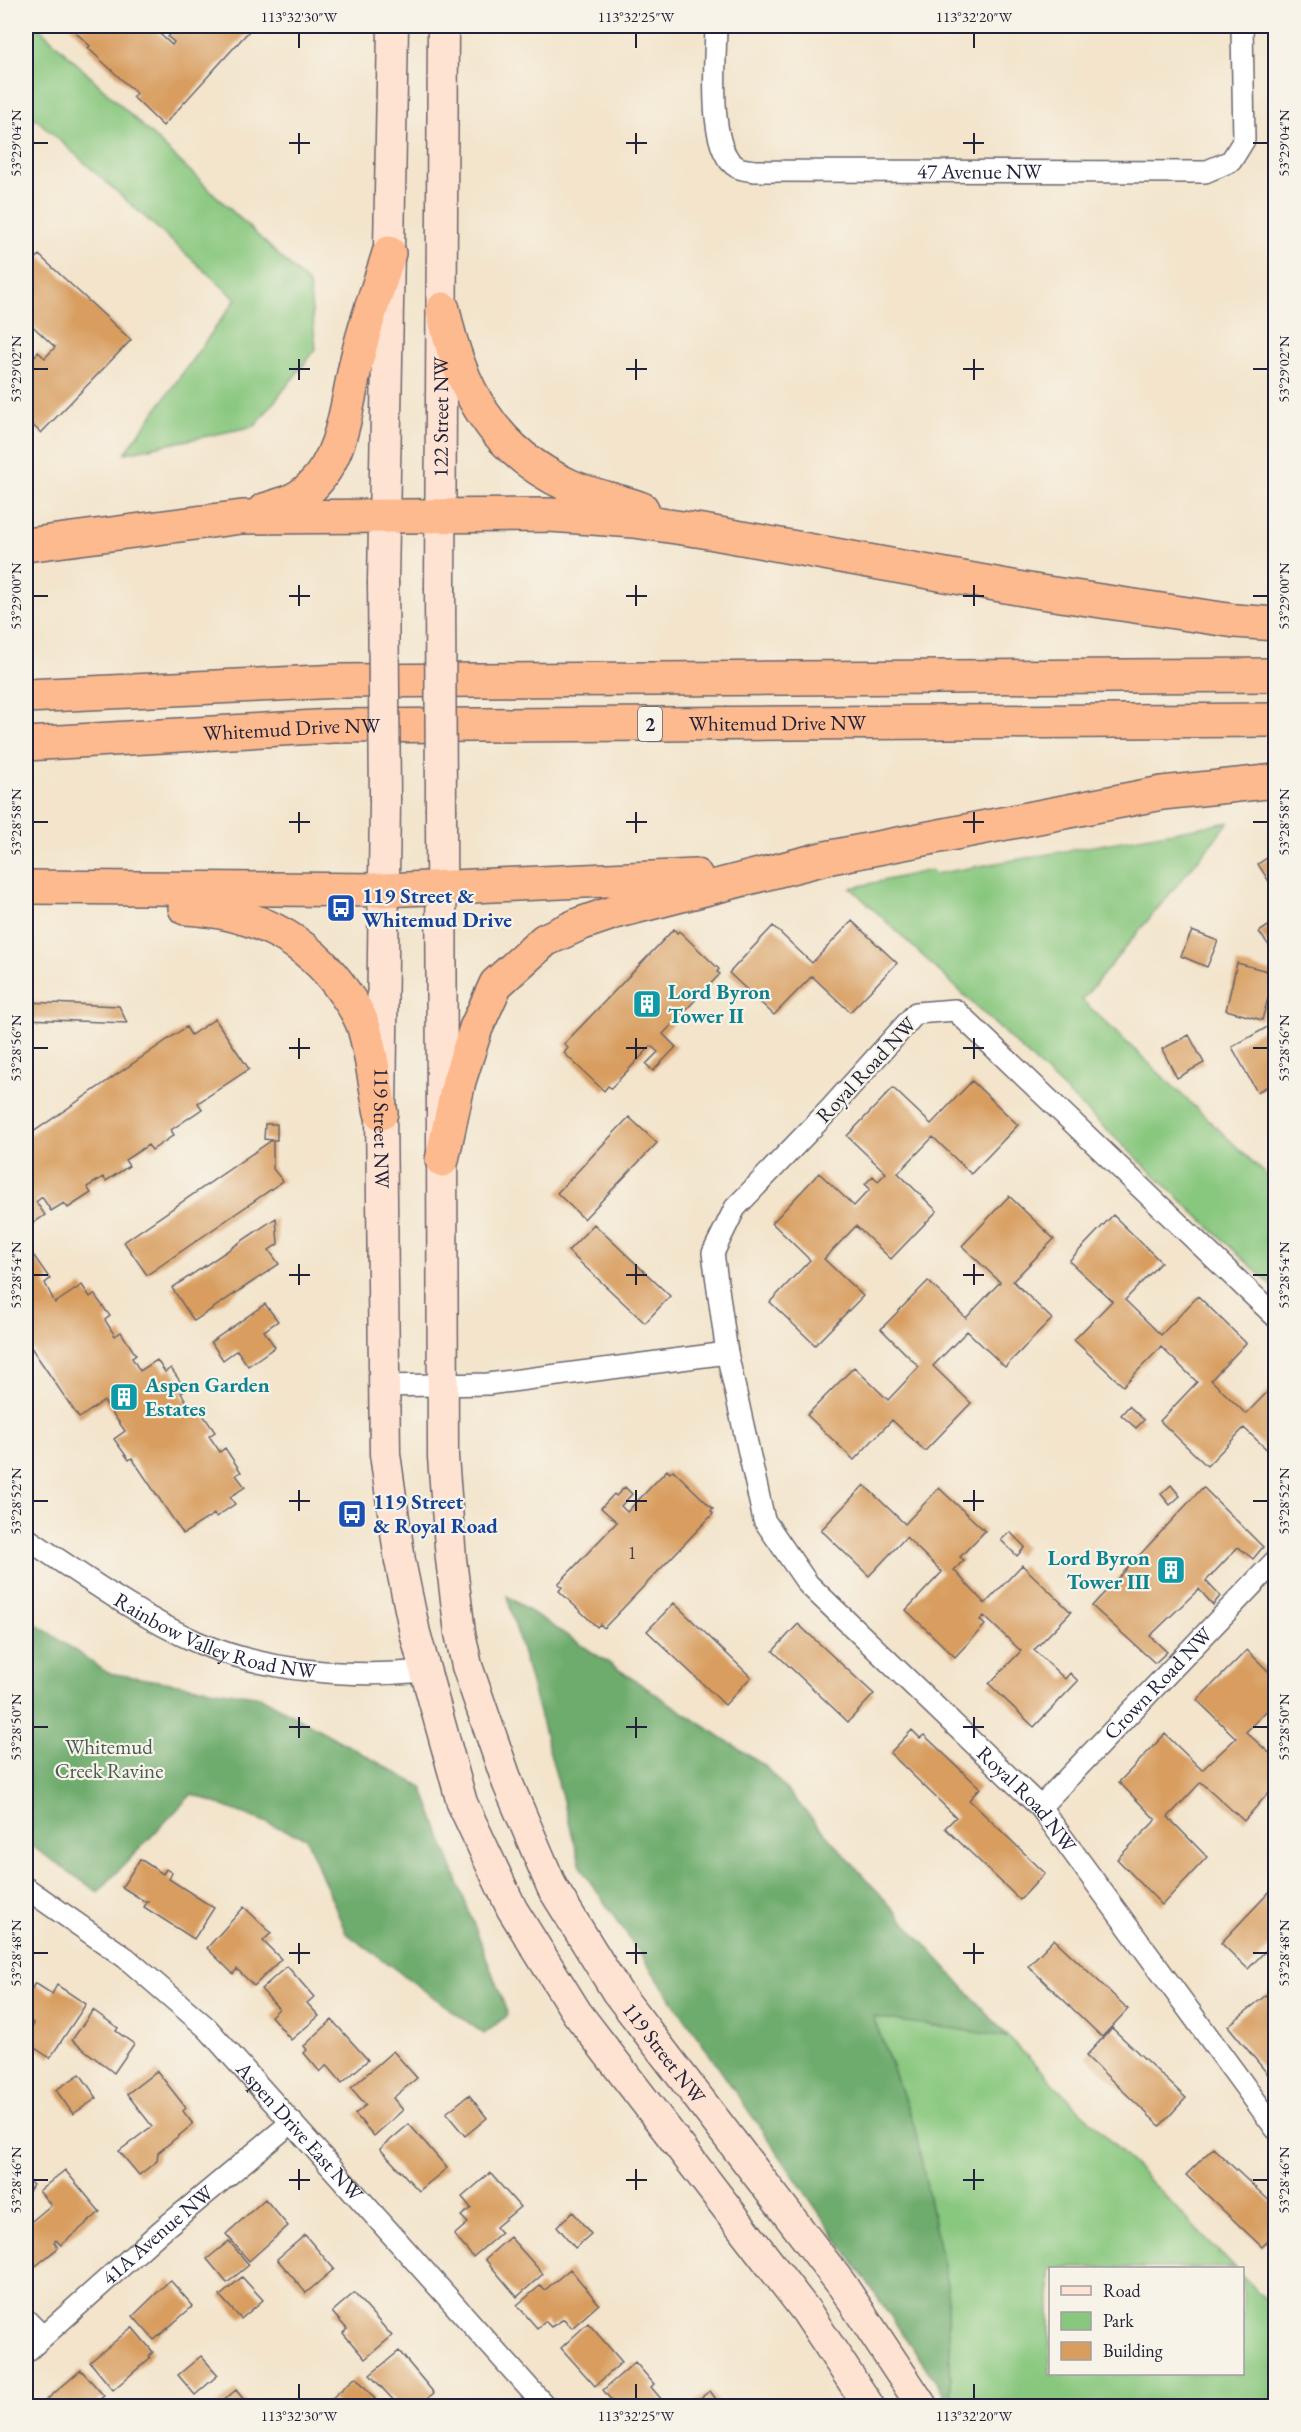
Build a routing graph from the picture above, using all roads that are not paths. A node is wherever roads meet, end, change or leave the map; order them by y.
1 (393, 26) edge
2 (443, 26) edge
3 (716, 26) edge
4 (1242, 26) edge
5 (389, 253) junction
6 (442, 309) junction
7 (386, 514) junction
8 (440, 514) junction
9 (242, 517) junction
10 (703, 531) junction
11 (26, 545) edge
12 (1275, 624) edge
13 (1275, 675) edge
14 (26, 696) edge
15 (1275, 720) edge
16 (26, 744) edge
17 (1275, 781) edge
18 (441, 811) joint
19 (826, 858) junction
20 (440, 887) junction
21 (26, 889) edge
22 (384, 890) junction
23 (381, 1113) junction
24 (442, 1160) junction
25 (1275, 1317) edge
26 (727, 1353) junction
27 (443, 1385) junction
28 (383, 1386) junction
29 (26, 1538) edge
30 (1275, 1560) edge
31 (467, 1666) junction
32 (425, 1671) junction
33 (1040, 1807) junction
34 (26, 1888) edge
35 (292, 2122) junction
36 (1275, 2129) edge
37 (26, 2320) edge
38 (42, 2336) junction
39 (26, 2352) edge
40 (545, 2406) edge
41 (869, 2406) edge
42 (922, 2406) edge

1 - 5 main road
2 - 6 main road, 122 Street NW
3 - 4 street, 47 Avenue NW
5 - 7 main road
5 - 9 highway
6 - 8 main road, 122 Street NW
6 - 10 highway
7 - 8 highway
7 - 9 highway
7 - 22 main road, 119 Street NW, bridge
8 - 10 highway
8 - 18 main road, 122 Street NW, bridge
9 - 11 highway
10 - 12 highway
13 - 14 highway, 2
15 - 16 highway, Whitemud Drive NW / 2
17 - 19 highway
18 - 20 main road, 119 Street NW
19 - 20 highway
19 - 24 highway
20 - 22 highway
20 - 24 main road, 119 Street NW
21 - 22 highway
21 - 23 highway
22 - 23 main road, 119 Street NW
23 - 28 main road, 119 Street NW
24 - 27 main road, 119 Street NW
25 - 26 street, Royal Road NW
26 - 27 street
26 - 33 street, Royal Road NW
27 - 28 street
27 - 31 main road, 119 Street NW
28 - 32 main road, 119 Street NW
29 - 32 street, Rainbow Valley Road NW
30 - 33 street, Crown Road NW
31 - 32 main road
31 - 42 main road, 119 Street NW
32 - 41 main road, 119 Street NW
33 - 36 street, Royal Road NW
34 - 35 street, Aspen Drive East NW
35 - 38 street, 41A Avenue NW
35 - 40 street, Aspen Drive East NW
37 - 38 street
38 - 39 street, 41A Avenue NW

